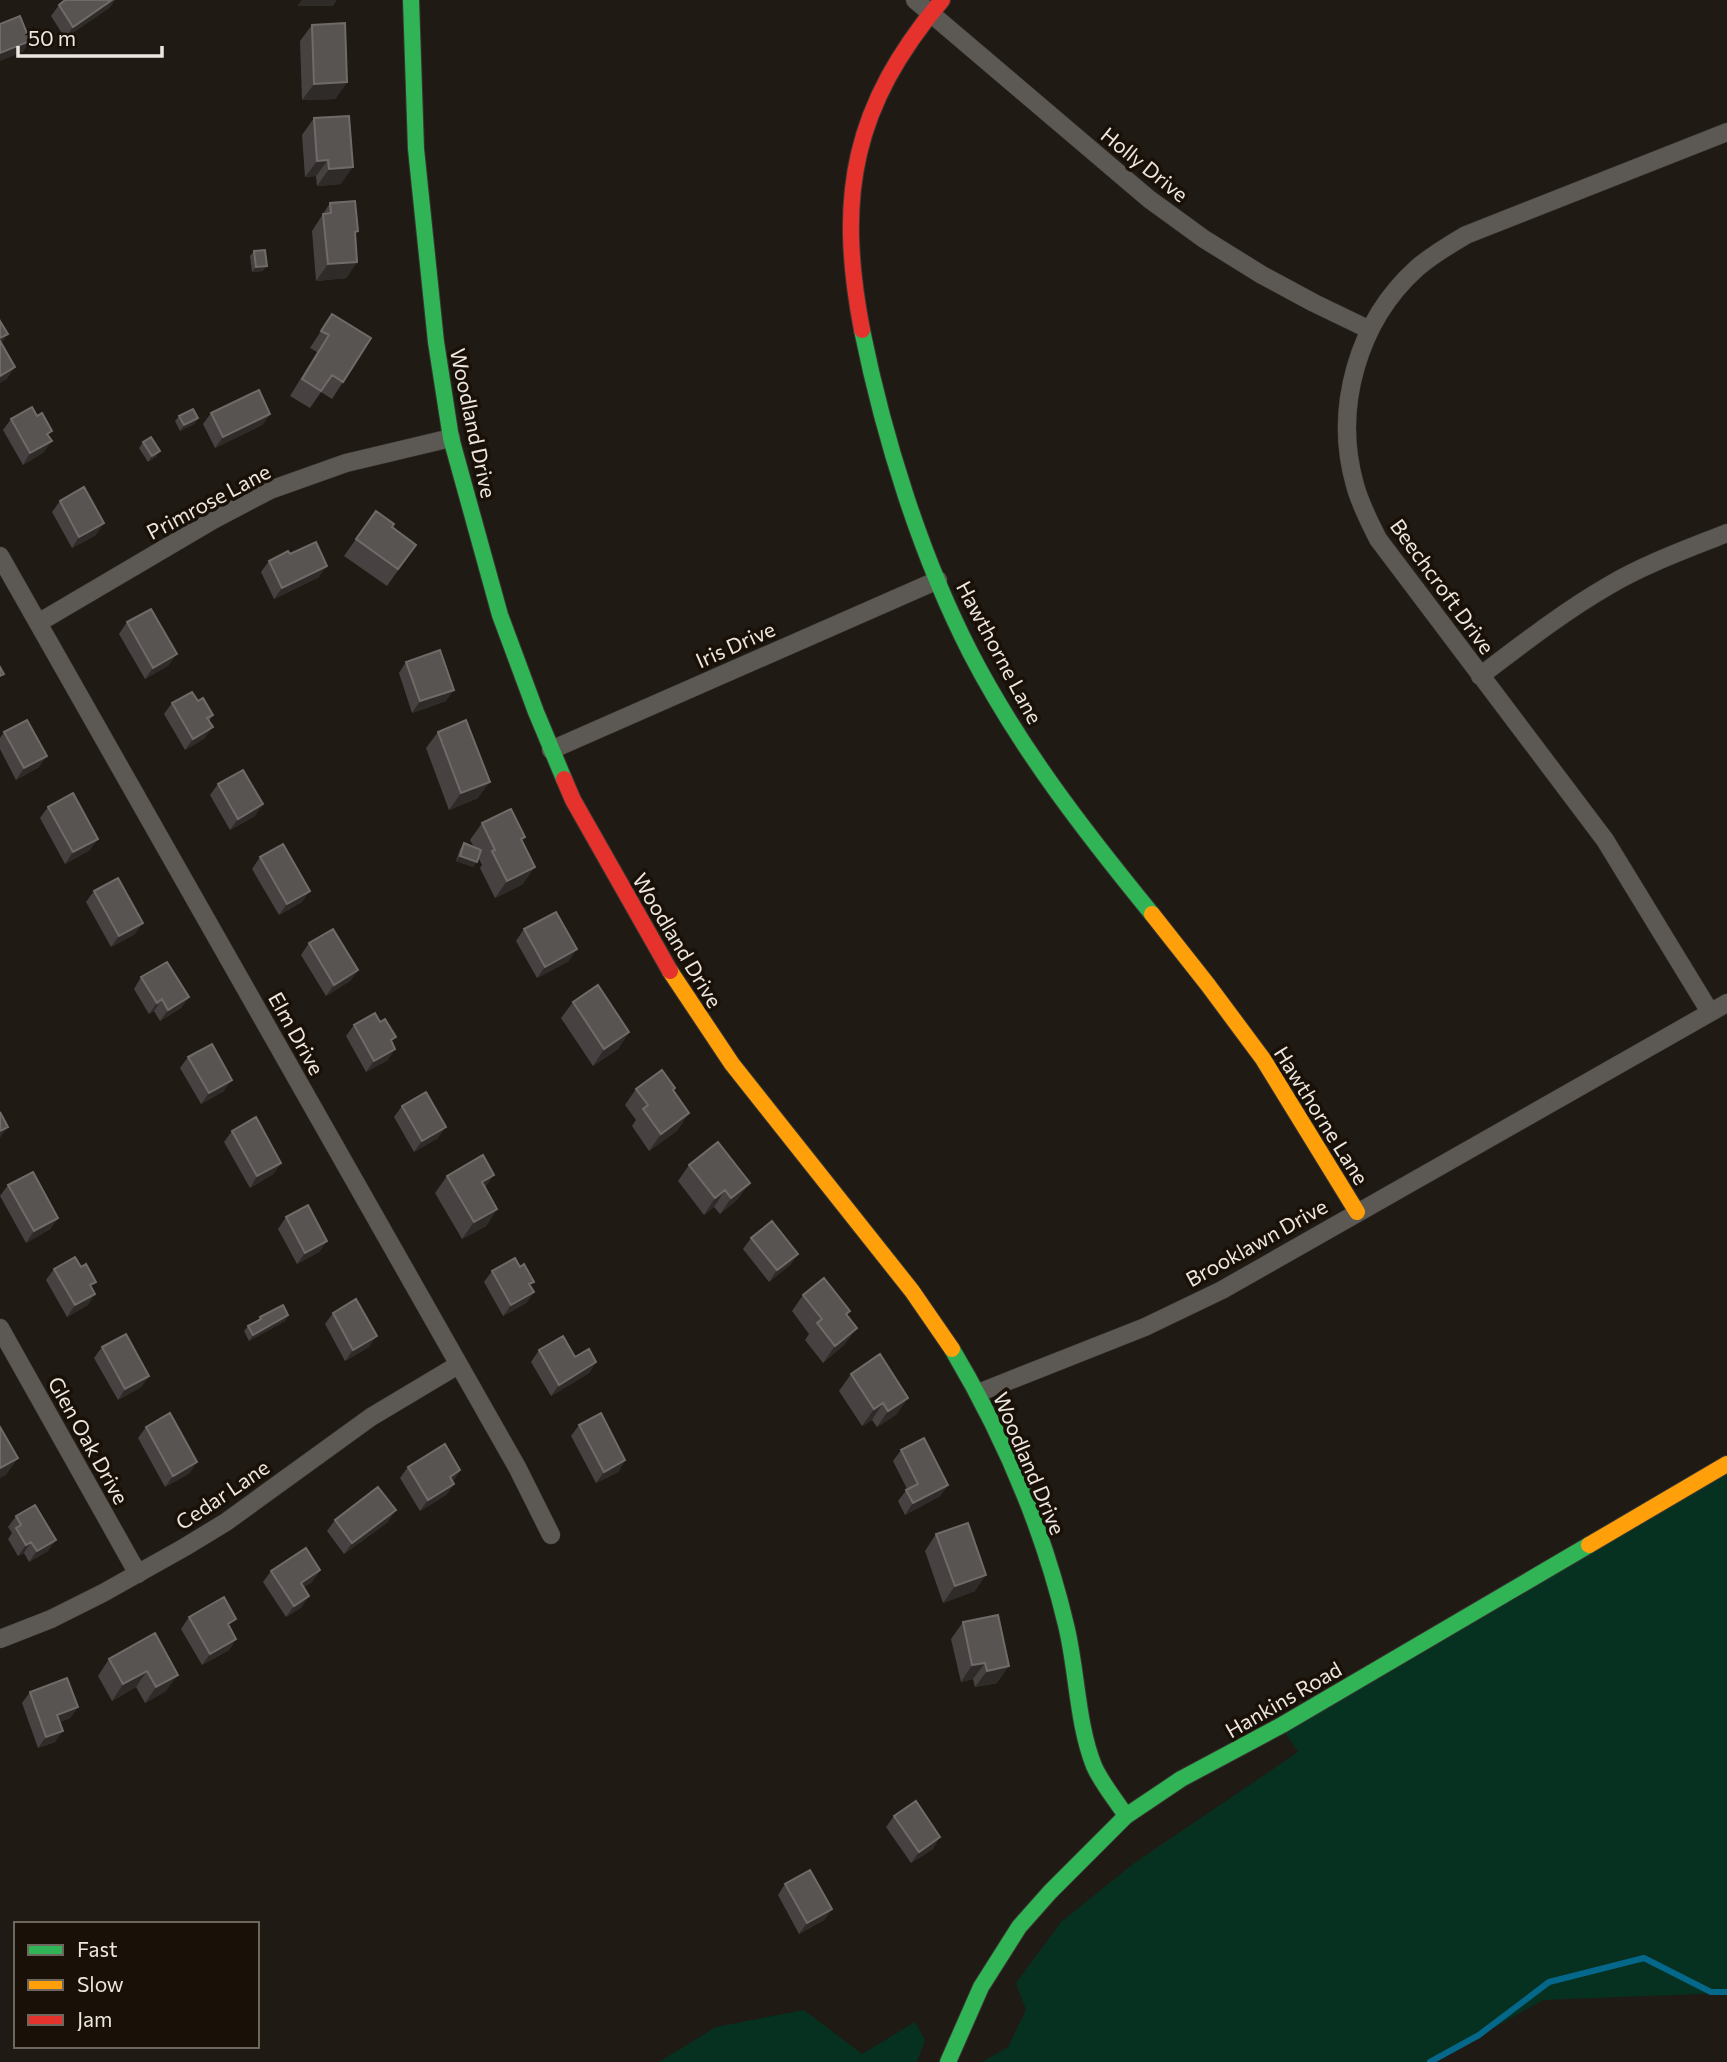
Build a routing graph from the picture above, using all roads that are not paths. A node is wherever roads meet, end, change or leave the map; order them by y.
1 (411, 0) edge
2 (915, 0) edge
3 (943, 0) edge
4 (930, 14) junction
5 (1727, 132) edge
6 (1370, 330) junction
7 (451, 438) junction
8 (1727, 533) edge
9 (0, 556) edge
10 (937, 580) junction
11 (38, 623) junction
12 (1480, 676) junction
13 (551, 750) junction
14 (1727, 1003) edge
15 (1710, 1012) junction
16 (1357, 1212) junction
17 (0, 1328) edge
18 (458, 1365) junction
19 (978, 1393) junction
20 (1727, 1464) edge
21 (551, 1535) dead end
22 (138, 1574) junction
23 (0, 1639) edge
24 (1126, 1816) junction
25 (948, 2062) edge

1 - 7 street, Woodland Drive
2 - 4 street, Holly Drive
3 - 4 street, Hawthorne Lane
4 - 6 street, Holly Drive
4 - 10 street, Hawthorne Lane
5 - 6 street, Beechcroft Drive
6 - 12 street, Beechcroft Drive
7 - 11 street, Primrose Lane
7 - 13 street, Woodland Drive
8 - 12 street
9 - 11 street, Elm Drive
10 - 13 street, Iris Drive
10 - 16 street, Hawthorne Lane
11 - 18 street, Elm Drive
12 - 15 street, Beechcroft Drive
13 - 19 street, Woodland Drive
14 - 15 street, Brooklawn Drive
15 - 16 street, Brooklawn Drive
16 - 19 street, Brooklawn Drive
17 - 22 street, Glen Oak Drive
18 - 21 street, Elm Drive
18 - 22 street, Cedar Lane
19 - 24 street, Woodland Drive
20 - 24 street, Hankins Road
22 - 23 street, Cedar Lane
24 - 25 street, Hankins Road

